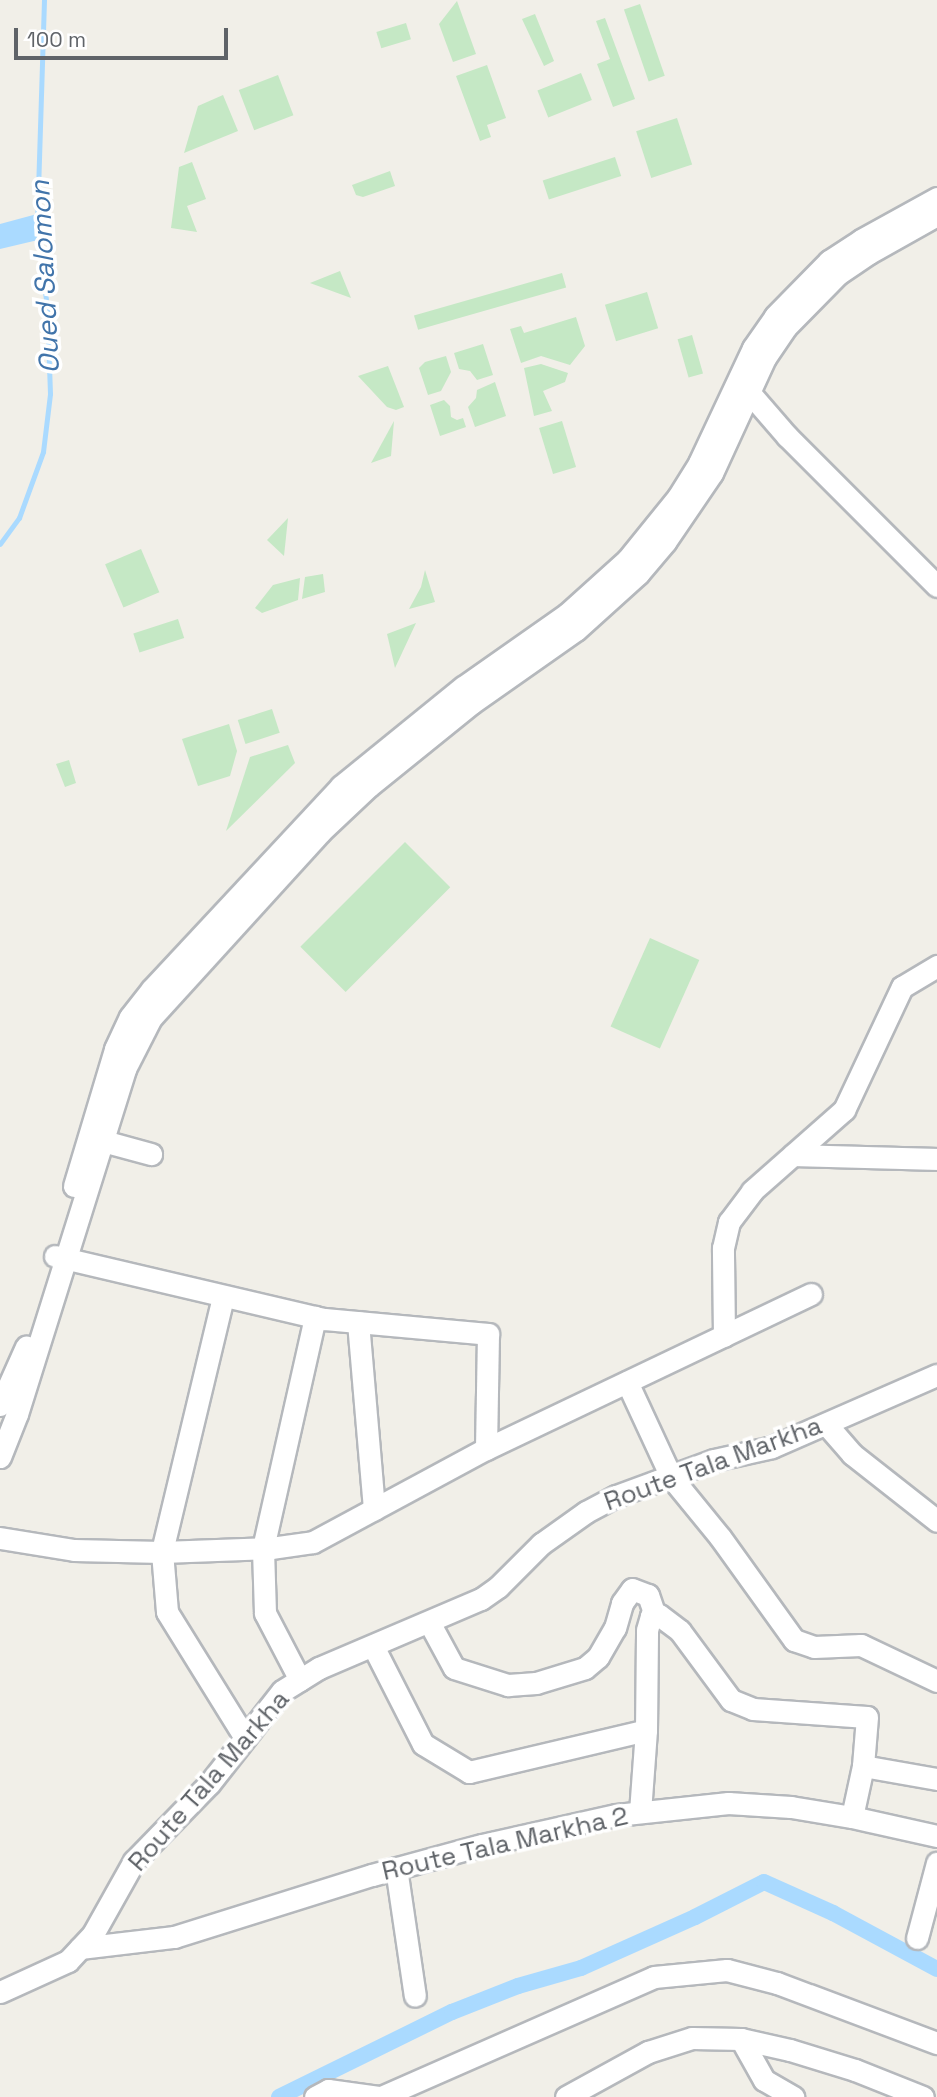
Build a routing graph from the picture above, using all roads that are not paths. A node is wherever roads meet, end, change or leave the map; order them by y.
1 (937, 198) edge
2 (937, 215) edge
3 (748, 391) junction
4 (705, 468) junction
5 (937, 586) edge
6 (937, 966) edge
7 (103, 1141) junction
8 (151, 1154) dead end
9 (793, 1155) junction
10 (937, 1159) edge
11 (60, 1258) junction
12 (811, 1294) dead end
13 (223, 1297) junction
14 (315, 1317) junction
15 (358, 1322) junction
16 (724, 1336) junction
17 (8, 1369) edge
18 (937, 1375) edge
19 (627, 1382) junction
20 (0, 1405) edge
21 (826, 1424) junction
22 (486, 1450) junction
23 (0, 1457) edge
24 (671, 1477) junction
25 (374, 1509) junction
26 (937, 1521) edge
27 (0, 1538) edge
28 (263, 1548) junction
29 (162, 1552) junction
30 (655, 1615) junction
31 (429, 1622) junction
32 (373, 1646) junction
33 (300, 1679) junction
34 (937, 1681) edge
35 (646, 1730) junction
36 (245, 1738) junction
37 (863, 1766) junction
38 (937, 1779) edge
39 (640, 1812) junction
40 (852, 1816) junction
41 (937, 1836) edge
42 (937, 1863) edge
43 (396, 1868) junction
44 (917, 1938) dead end
45 (80, 1948) junction
46 (0, 1992) edge
47 (415, 1996) dead end
48 (741, 2039) junction
49 (937, 2043) edge
50 (315, 2097) edge
51 (380, 2097) edge
52 (566, 2097) edge
53 (794, 2097) edge
54 (923, 2097) edge

1 - 4 street
2 - 3 street
3 - 4 street
3 - 5 street
4 - 7 street
4 - 11 street
6 - 9 street
7 - 8 street
7 - 11 street
9 - 10 street
9 - 16 street
11 - 13 street
11 - 17 street
11 - 23 street
12 - 16 street
13 - 14 street
13 - 29 street
14 - 15 street
14 - 28 street
15 - 22 street
15 - 25 street
16 - 19 street
17 - 20 street
18 - 21 street, Route Tala Markha
19 - 22 street
19 - 24 street
21 - 24 street, Route Tala Markha
21 - 26 street
22 - 25 street
24 - 31 street, Route Tala Markha
24 - 34 street
25 - 28 street
27 - 29 street
28 - 29 street
28 - 33 street
29 - 36 street
30 - 31 street
30 - 35 street
30 - 37 street
31 - 32 street, Route Tala Markha
32 - 33 street, Route Tala Markha
32 - 35 street
33 - 36 street, Route Tala Markha
35 - 39 street
36 - 45 street, Route Tala Markha
37 - 38 street
37 - 40 street
39 - 40 street, Route Tala Markha 2
39 - 43 street, Route Tala Markha 2
40 - 41 street, Route Tala Markha 2
42 - 44 street
43 - 45 street, Route Tala Markha 2
43 - 47 street
45 - 46 street, Route Tala Markha
48 - 52 street
48 - 53 street
48 - 54 street
49 - 51 street
50 - 51 street

